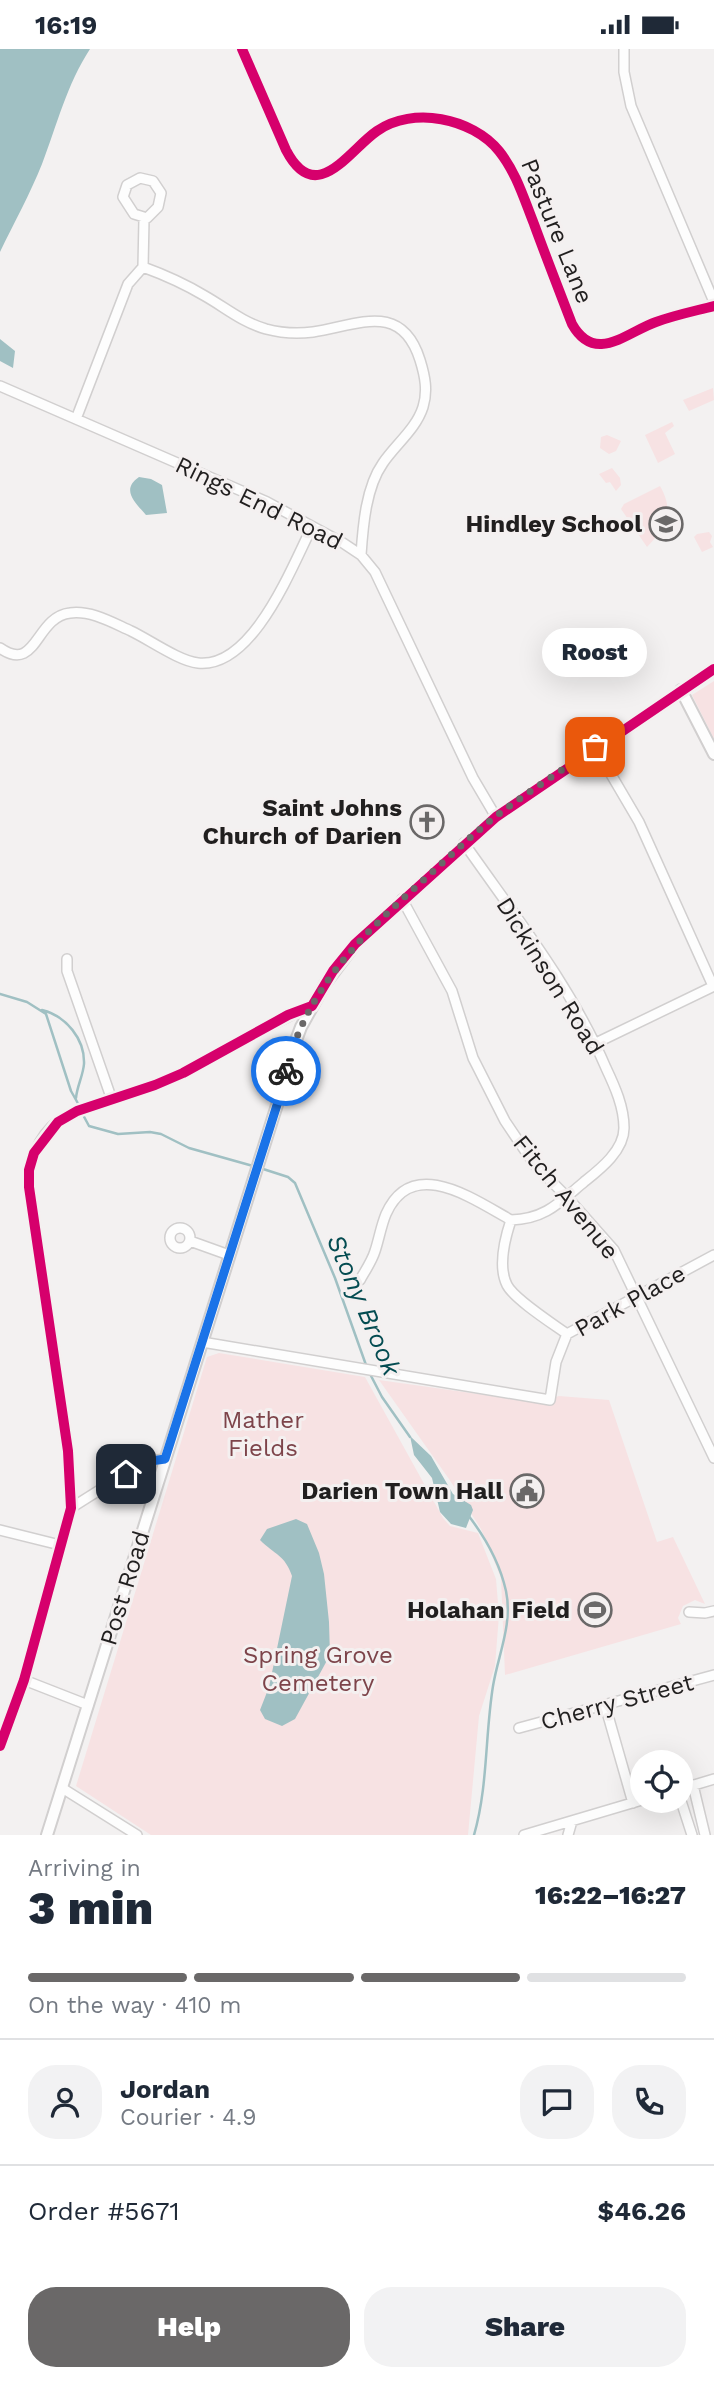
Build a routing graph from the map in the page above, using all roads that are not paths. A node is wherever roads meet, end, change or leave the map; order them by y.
1 (242, 49) edge
2 (624, 49) edge
3 (144, 219) junction
4 (143, 267) junction
5 (711, 286) edge
6 (714, 304) edge
7 (0, 386) edge
8 (76, 419) junction
9 (312, 527) junction
10 (361, 555) junction
11 (0, 648) edge
12 (714, 669) edge
13 (681, 690) junction
14 (595, 747) junction
15 (714, 754) edge
16 (496, 817) junction
17 (464, 843) junction
18 (402, 899) junction
19 (67, 959) dead end
20 (713, 986) edge
21 (312, 1006) junction
22 (596, 1043) junction
23 (111, 1100) junction
24 (567, 1197) junction
25 (511, 1220) junction
26 (190, 1241) dead end
27 (229, 1255) junction
28 (714, 1255) edge
29 (360, 1280) dead end
30 (637, 1296) junction
31 (567, 1334) junction
32 (202, 1342) junction
33 (714, 1458) edge
34 (165, 1459) junction
35 (71, 1508) junction
36 (0, 1530) edge
37 (60, 1545) junction
38 (714, 1611) edge
39 (689, 1612) dead end
40 (714, 1675) edge
41 (24, 1680) junction
42 (88, 1705) junction
43 (605, 1705) junction
44 (519, 1728) dead end
45 (0, 1746) edge
46 (714, 1779) edge
47 (630, 1780) edge
48 (693, 1785) joint
49 (62, 1788) junction
50 (630, 1803) edge
51 (685, 1813) edge
52 (572, 1821) junction
53 (47, 1835) edge
54 (137, 1835) edge
55 (524, 1835) edge
56 (568, 1835) edge
57 (692, 1835) edge
58 (705, 1835) edge

1 - 6 street, Pasture Lane
2 - 5 street
3 - 3 street
3 - 4 street
4 - 8 street
4 - 10 street
5 - 6 street
7 - 8 street, Rings End Road
8 - 9 street, Rings End Road
9 - 10 street, Rings End Road
9 - 11 street
10 - 16 street, Rings End Road
12 - 13 main road, Post Road
13 - 14 main road, Post Road
13 - 15 main road
14 - 16 main road, Post Road
14 - 20 street
16 - 17 main road, Post Road
17 - 18 main road, Post Road
17 - 22 street, Dickinson Road
18 - 21 main road, Post Road
18 - 24 street, Fitch Avenue
19 - 23 street
20 - 22 street
21 - 23 street
21 - 27 main road, Post Road
22 - 24 street, Dickinson Road
23 - 35 street
24 - 25 street, Dickinson Road
24 - 30 street, Fitch Avenue
25 - 29 street
25 - 31 street
26 - 27 street
27 - 32 main road, Post Road
28 - 30 street, Park Place
30 - 31 street, Park Place
30 - 33 street, Fitch Avenue
31 - 32 street, Park Place
32 - 34 main road, Post Road
34 - 35 street
34 - 42 main road, Post Road
35 - 37 street
36 - 37 street
37 - 41 street
38 - 39 street
40 - 43 street, Cherry Street
41 - 42 street
41 - 45 street
42 - 49 main road, Post Road
43 - 44 street, Cherry Street
43 - 47 street
46 - 48 street
48 - 58 street
49 - 53 main road, Post Road
49 - 54 street
50 - 52 street
51 - 57 street
52 - 55 street
52 - 56 street

